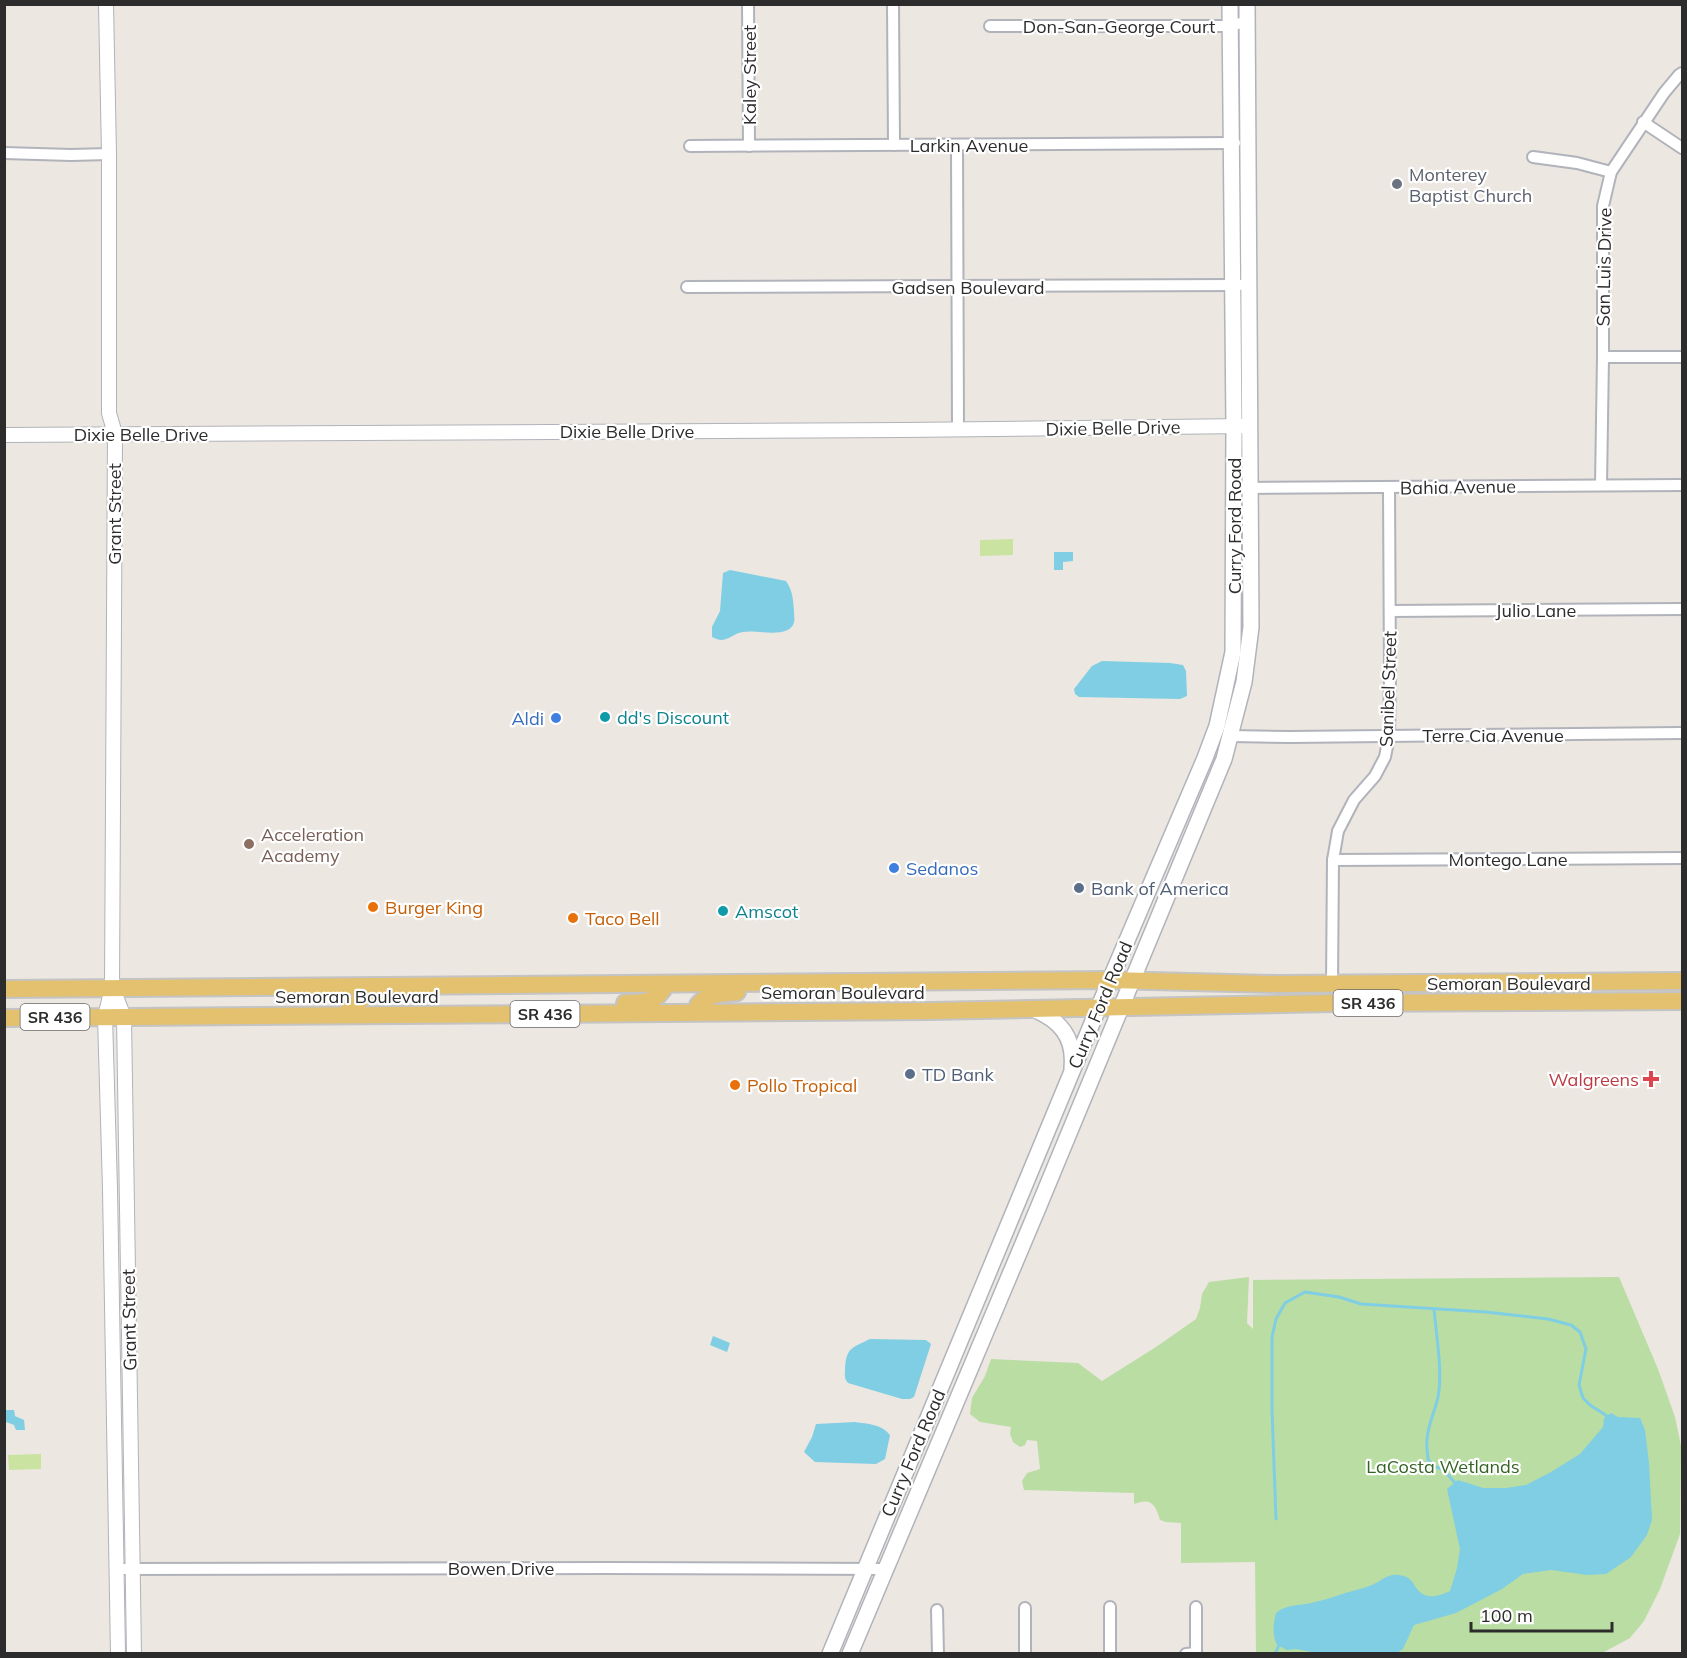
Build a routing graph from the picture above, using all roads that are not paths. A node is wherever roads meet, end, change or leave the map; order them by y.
1 (106, 4) edge
2 (748, 4) edge
3 (893, 4) edge
4 (1230, 4) edge
5 (1247, 4) edge
6 (1247, 21) junction
7 (990, 26) dead end
8 (1231, 26) junction
9 (1683, 73) edge
10 (1643, 122) junction
11 (1247, 140) junction
12 (1231, 144) junction
13 (894, 145) junction
14 (957, 145) junction
15 (690, 146) dead end
16 (749, 146) junction
17 (1683, 148) edge
18 (4, 153) edge
19 (109, 154) junction
20 (1533, 157) dead end
21 (1611, 172) junction
22 (1232, 285) junction
23 (1249, 285) junction
24 (687, 287) dead end
25 (957, 287) junction
26 (1233, 327) junction
27 (1249, 327) junction
28 (1603, 357) junction
29 (1683, 357) edge
30 (1234, 426) junction
31 (1250, 426) junction
32 (958, 429) junction
33 (115, 434) junction
34 (4, 435) edge
35 (1601, 485) junction
36 (1683, 485) edge
37 (1250, 488) junction
38 (1389, 488) junction
39 (1234, 489) junction
40 (1683, 609) edge
41 (1390, 611) junction
42 (1233, 652) junction
43 (1683, 733) edge
44 (1231, 736) junction
45 (1389, 736) junction
46 (1683, 858) edge
47 (1333, 860) junction
48 (1110, 980) junction
49 (1133, 981) junction
50 (1683, 981) edge
51 (758, 983) junction
52 (666, 984) junction
53 (1332, 984) junction
54 (394, 987) junction
55 (112, 988) junction
56 (4, 989) edge
57 (1683, 1001) edge
58 (1099, 1007) junction
59 (1122, 1007) junction
60 (1033, 1009) junction
61 (698, 1012) junction
62 (493, 1014) junction
63 (345, 1016) junction
64 (105, 1017) junction
65 (123, 1017) junction
66 (4, 1018) edge
67 (1072, 1072) junction
68 (110, 1189) junction
69 (128, 1189) junction
70 (1019, 1199) junction
71 (112, 1301) junction
72 (129, 1301) junction
73 (970, 1318) junction
74 (990, 1320) junction
75 (945, 1428) junction
76 (114, 1429) junction
77 (130, 1429) junction
78 (114, 1453) junction
79 (131, 1453) junction
80 (116, 1569) junction
81 (133, 1569) junction
82 (864, 1569) junction
83 (885, 1569) junction
84 (1110, 1607) dead end
85 (1196, 1607) dead end
86 (1024, 1608) dead end
87 (938, 1610) dead end
88 (831, 1652) edge
89 (117, 1653) edge
90 (134, 1653) edge
91 (850, 1653) edge
92 (938, 1653) edge
93 (1025, 1653) edge
94 (1110, 1653) edge
95 (1186, 1653) edge
96 (1196, 1653) edge

1 - 19 street, Grant Street
2 - 16 street, Kaley Street
3 - 13 street
4 - 8 main road, Curry Ford Road
5 - 6 main road, Curry Ford Road
6 - 8 street, Don-San-George Court
6 - 11 main road, Curry Ford Road
7 - 8 street, Don-San-George Court
8 - 12 main road, Curry Ford Road
9 - 10 street, San Luis Drive
10 - 17 street
10 - 21 street, San Luis Drive
11 - 12 street, Larkin Avenue
11 - 23 main road, Curry Ford Road
12 - 14 street, Larkin Avenue
12 - 22 main road, Curry Ford Road
13 - 14 street, Larkin Avenue
13 - 16 street, Larkin Avenue
14 - 25 street
15 - 16 street, Larkin Avenue
18 - 19 street
19 - 33 street, Grant Street
20 - 21 street
21 - 28 street, San Luis Drive
22 - 23 street, Gadsen Boulevard
22 - 25 street, Gadsen Boulevard
22 - 26 main road, Curry Ford Road
23 - 27 main road, Curry Ford Road
24 - 25 street, Gadsen Boulevard
25 - 32 street
26 - 27 street
26 - 30 main road, Curry Ford Road
27 - 31 main road, Curry Ford Road
28 - 29 street
28 - 35 street, San Luis Drive
30 - 31 street, Dixie Belle Drive
30 - 32 street, Dixie Belle Drive
30 - 39 main road, Curry Ford Road
31 - 37 main road, Curry Ford Road
32 - 33 street, Dixie Belle Drive
33 - 34 street, Dixie Belle Drive
33 - 55 street, Grant Street
35 - 36 street, Bahia Avenue
35 - 38 street, Bahia Avenue
37 - 38 street, Bahia Avenue
37 - 39 street, Bahia Avenue
37 - 44 main road, Curry Ford Road
38 - 41 street, Sanibel Street
39 - 42 main road, Curry Ford Road
40 - 41 street, Julio Lane
41 - 45 street, Sanibel Street
42 - 44 main road
42 - 48 main road, Curry Ford Road
43 - 45 street, Terre Cia Avenue
44 - 45 street, Terre Cia Avenue
44 - 49 main road, Curry Ford Road
45 - 47 street, Sanibel Street
46 - 47 street, Montego Lane
47 - 53 street, Sanibel Street
48 - 49 main road, Semoran Boulevard / SR 436
48 - 51 main road, Semoran Boulevard / SR 436
48 - 58 main road, Curry Ford Road
49 - 53 main road, Semoran Boulevard / SR 436
49 - 59 main road, Curry Ford Road
50 - 53 main road, Semoran Boulevard / SR 436
51 - 52 main road, Semoran Boulevard / SR 436
51 - 61 main road
52 - 54 main road, Semoran Boulevard / SR 436
52 - 62 main road
54 - 55 main road, Semoran Boulevard / SR 436
54 - 63 main road
55 - 56 main road, Semoran Boulevard / SR 436
55 - 64 street, Grant Street
55 - 65 street, Grant Street
57 - 59 main road, Semoran Boulevard / SR 436
58 - 59 main road, Semoran Boulevard / SR 436
58 - 60 main road, Semoran Boulevard / SR 436
58 - 67 main road, Curry Ford Road
59 - 74 main road, Curry Ford Road
60 - 61 main road, Semoran Boulevard / SR 436
60 - 67 main road
61 - 62 main road, Semoran Boulevard / SR 436
62 - 63 main road, Semoran Boulevard / SR 436
63 - 65 main road, Semoran Boulevard / SR 436
64 - 65 main road, Semoran Boulevard / SR 436
64 - 66 main road, Semoran Boulevard / SR 436
64 - 68 street, Grant Street
65 - 69 street, Grant Street
67 - 70 main road, Curry Ford Road
68 - 69 street
68 - 71 street, Grant Street
69 - 72 street, Grant Street
70 - 73 main road, Curry Ford Road
70 - 74 main road
71 - 72 street
71 - 76 street, Grant Street
72 - 77 street, Grant Street
73 - 75 main road
73 - 82 main road, Curry Ford Road
74 - 75 main road, Curry Ford Road
75 - 83 main road, Curry Ford Road
76 - 77 street
76 - 78 street, Grant Street
77 - 79 street, Grant Street
78 - 79 street
78 - 80 street, Grant Street
79 - 81 street, Grant Street
80 - 81 street, Bowen Drive
80 - 89 street, Grant Street
81 - 82 street, Bowen Drive
81 - 90 street, Grant Street
82 - 83 street, Bowen Drive
82 - 88 main road, Curry Ford Road
83 - 91 main road, Curry Ford Road
84 - 94 street
85 - 96 street
86 - 93 street
87 - 92 street
95 - 96 street

